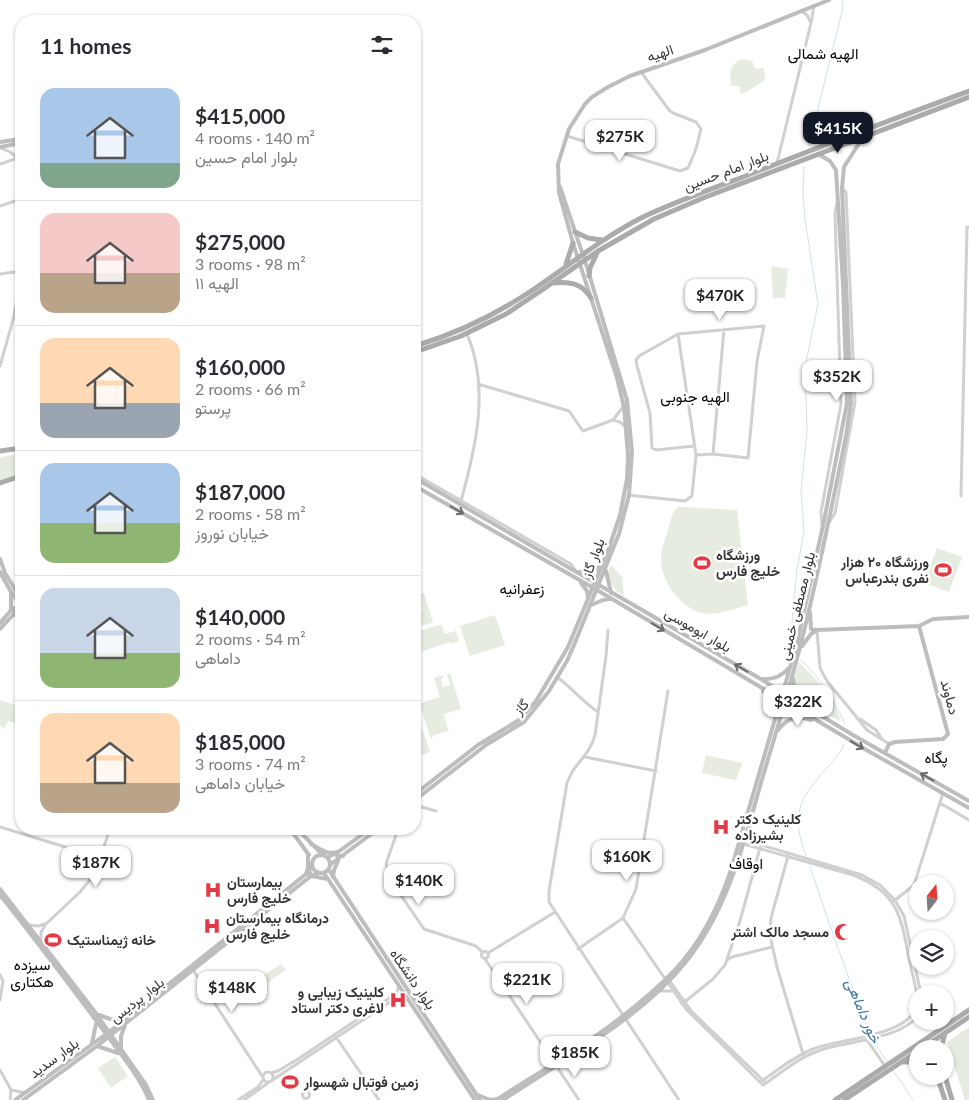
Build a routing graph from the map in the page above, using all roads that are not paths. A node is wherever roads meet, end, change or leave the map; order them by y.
1 (829, 0) edge
2 (814, 6) junction
3 (801, 11) junction
4 (810, 23) junction
5 (641, 72) junction
6 (969, 90) edge
7 (969, 97) edge
8 (867, 135) junction
9 (566, 136) junction
10 (15, 140) edge
11 (0, 142) edge
12 (15, 145) edge
13 (0, 147) edge
14 (818, 154) junction
15 (15, 155) edge
16 (15, 159) edge
17 (777, 163) junction
18 (0, 164) edge
19 (841, 165) junction
20 (835, 168) junction
21 (559, 187) junction
22 (15, 200) edge
23 (0, 206) edge
24 (968, 227) edge
25 (575, 232) junction
26 (603, 240) junction
27 (573, 243) junction
28 (598, 251) junction
29 (580, 255) junction
30 (582, 262) junction
31 (564, 268) junction
32 (968, 268) edge
33 (15, 272) edge
34 (0, 274) edge
35 (589, 276) junction
36 (552, 283) junction
37 (591, 298) junction
38 (15, 310) edge
39 (724, 330) junction
40 (467, 334) junction
41 (678, 334) junction
42 (421, 344) edge
43 (421, 350) edge
44 (0, 366) edge
45 (478, 384) junction
46 (624, 407) junction
47 (613, 420) junction
48 (626, 427) junction
49 (694, 446) junction
50 (15, 449) edge
51 (0, 452) edge
52 (713, 454) junction
53 (696, 455) junction
54 (421, 477) edge
55 (15, 478) edge
56 (421, 480) edge
57 (0, 483) edge
58 (421, 489) edge
59 (627, 495) junction
60 (961, 496) dead end
61 (461, 501) junction
62 (506, 526) junction
63 (510, 534) junction
64 (535, 544) junction
65 (539, 550) junction
66 (816, 554) junction
67 (822, 555) junction
68 (0, 559) edge
69 (604, 567) junction
70 (576, 571) junction
71 (0, 572) edge
72 (580, 581) junction
73 (597, 584) junction
74 (15, 589) edge
75 (595, 589) junction
76 (11, 592) junction
77 (611, 592) junction
78 (15, 597) edge
79 (611, 599) junction
80 (589, 603) junction
81 (811, 603) junction
82 (11, 614) junction
83 (15, 614) edge
84 (969, 617) edge
85 (0, 623) edge
86 (919, 626) junction
87 (0, 629) edge
88 (608, 630) dead end
89 (816, 630) junction
90 (800, 647) junction
91 (792, 667) junction
92 (557, 677) junction
93 (759, 678) junction
94 (756, 684) junction
95 (668, 691) dead end
96 (785, 694) junction
97 (783, 701) junction
98 (809, 708) junction
99 (598, 712) junction
100 (775, 721) junction
101 (819, 722) junction
102 (776, 731) junction
103 (889, 744) junction
104 (885, 753) junction
105 (585, 757) junction
106 (656, 771) junction
107 (433, 779) junction
108 (436, 784) junction
109 (421, 789) edge
110 (943, 793) junction
111 (421, 795) edge
112 (969, 801) edge
113 (940, 803) junction
114 (421, 807) edge
115 (969, 808) edge
116 (436, 811) dead end
117 (969, 820) edge
118 (0, 827) edge
119 (15, 832) edge
120 (26, 835) edge
121 (108, 835) edge
122 (294, 835) edge
123 (303, 835) edge
124 (362, 835) edge
125 (370, 835) edge
126 (396, 835) edge
127 (306, 838) junction
128 (742, 841) junction
129 (311, 844) junction
130 (761, 846) junction
131 (307, 852) junction
132 (338, 852) junction
133 (322, 854) junction
134 (789, 855) junction
135 (343, 856) junction
136 (328, 857) junction
137 (100, 858) junction
138 (338, 860) junction
139 (331, 864) junction
140 (312, 865) junction
141 (329, 870) junction
142 (321, 873) junction
143 (306, 874) junction
144 (311, 876) junction
145 (333, 877) junction
146 (328, 879) junction
147 (0, 889) edge
148 (0, 895) edge
149 (894, 901) junction
150 (554, 912) junction
151 (623, 918) junction
152 (46, 924) junction
153 (29, 925) junction
154 (41, 940) junction
155 (772, 947) junction
156 (578, 949) junction
157 (482, 952) junction
158 (488, 954) junction
159 (485, 959) junction
160 (727, 960) junction
161 (193, 970) junction
162 (0, 975) edge
163 (915, 976) junction
164 (666, 979) junction
165 (399, 985) junction
166 (916, 985) edge
167 (918, 985) edge
168 (673, 991) junction
169 (397, 992) junction
170 (657, 992) junction
171 (400, 997) junction
172 (407, 998) junction
173 (0, 1000) edge
174 (683, 1003) junction
175 (969, 1010) edge
176 (95, 1012) junction
177 (133, 1015) junction
178 (127, 1016) junction
179 (624, 1017) junction
180 (969, 1017) edge
181 (909, 1019) edge
182 (96, 1021) junction
183 (125, 1024) junction
184 (909, 1024) edge
185 (102, 1026) junction
186 (945, 1033) junction
187 (108, 1034) junction
188 (875, 1036) junction
189 (336, 1037) junction
190 (867, 1038) junction
191 (934, 1040) edge
192 (935, 1040) edge
193 (943, 1040) edge
194 (858, 1042) junction
195 (98, 1043) junction
196 (92, 1044) junction
197 (872, 1048) junction
198 (121, 1052) junction
199 (909, 1055) edge
200 (804, 1056) junction
201 (909, 1056) edge
202 (900, 1062) junction
203 (909, 1062) edge
204 (555, 1064) junction
205 (257, 1066) junction
206 (889, 1066) junction
207 (0, 1070) edge
208 (269, 1073) junction
209 (263, 1078) junction
210 (270, 1082) junction
211 (940, 1085) edge
212 (948, 1085) edge
213 (12, 1090) junction
214 (25, 1093) junction
215 (476, 1093) junction
216 (497, 1099) edge
217 (10, 1100) edge
218 (15, 1100) edge
219 (23, 1100) edge
220 (149, 1100) edge
221 (153, 1100) edge
222 (238, 1100) edge
223 (244, 1100) edge
224 (379, 1100) edge
225 (475, 1100) edge
226 (480, 1100) edge
227 (503, 1100) edge
228 (579, 1100) edge
229 (679, 1100) edge
230 (835, 1100) edge
231 (844, 1100) edge
232 (945, 1100) edge
233 (952, 1100) edge

1 - 2 main road, الهیه
2 - 3 main road, الهیه
2 - 4 street
3 - 4 street
3 - 5 main road, الهیه
4 - 17 street
5 - 9 main road, الهیه
5 - 9 street
6 - 17 main road, بلوار امام حسین
7 - 8 main road, بلوار امام حسین
8 - 14 main road, بلوار امام حسین
8 - 19 main road, بلوار مصطفی خمینی
9 - 21 main road, الهیه
10 - 11 main road
12 - 13 main road
13 - 15 street
14 - 20 main road
14 - 28 main road, بلوار امام حسین
16 - 18 street
17 - 26 main road, بلوار امام حسین
19 - 20 main road
19 - 67 main road, بلوار مصطفی خمینی
20 - 66 main road, بلوار مصطفی خمینی
21 - 25 main road, الهیه
21 - 27 main road, الهیه
22 - 23 street
24 - 32 street
25 - 26 main road
25 - 29 main road, الهیه
26 - 29 main road, بلوار امام حسین
27 - 29 main road, الهیه
27 - 31 main road
28 - 30 main road, بلوار امام حسین
28 - 35 main road
29 - 30 main road
29 - 31 main road, بلوار امام حسین
30 - 35 main road, بلوار گاز
30 - 36 main road, بلوار امام حسین
30 - 37 main road, بلوار گاز
31 - 42 main road, بلوار امام حسین
32 - 60 street
33 - 34 street
35 - 59 main road, بلوار گاز
36 - 37 main road
36 - 40 main road, بلوار امام حسین
37 - 46 main road, بلوار گاز
38 - 44 street
39 - 41 street
39 - 52 street
39 - 52 street
40 - 43 main road, بلوار امام حسین
40 - 45 street
41 - 49 street
41 - 49 street
45 - 47 street
45 - 61 street
46 - 47 street
46 - 48 main road, بلوار گاز
47 - 48 street
48 - 59 main road, بلوار گاز
49 - 53 street
50 - 51 main road
52 - 53 street
53 - 59 street
54 - 61 street
55 - 57 main road
56 - 63 main road, بلوار ابوموسی
58 -> 72 main road, بلوار ابوموسی
59 - 69 main road, بلوار گاز
61 - 62 street
62 - 63 main road
62 - 64 street
63 - 65 main road, بلوار ابوموسی
64 - 65 main road
64 - 70 street
65 - 70 main road, بلوار ابوموسی
66 - 67 main road
66 - 91 main road, بلوار مصطفی خمینی
67 - 81 main road, بلوار مصطفی خمینی
68 - 74 main road
69 - 70 main road
69 - 73 main road, بلوار گاز
69 - 77 main road
70 - 73 main road, بلوار ابوموسی
71 - 76 main road
72 - 75 main road, بلوار ابوموسی
72 - 80 main road
73 - 75 main road, بلوار گاز
73 - 77 main road, بلوار ابوموسی
75 - 79 main road, بلوار ابوموسی
75 - 80 main road, بلوار گاز
76 - 78 main road
76 - 82 main road
93 -> 77 main road, بلوار ابوموسی
79 - 80 main road
79 -> 94 main road, بلوار ابوموسی
80 - 92 main road, گاز
80 - 107 main road, بلوار گاز
81 - 89 main road
81 - 90 main road, بلوار مصطفی خمینی
82 - 83 main road
82 - 85 main road
82 - 87 main road
84 - 86 main road
86 - 89 main road
86 - 103 main road, دماوند
88 - 99 street
89 - 90 main road
89 - 103 street
90 - 91 main road, بلوار مصطفی خمینی
91 - 93 main road
91 - 96 main road, بلوار مصطفی خمینی
91 - 98 main road
92 - 99 street
92 - 108 main road, گاز
93 - 96 main road, بلوار ابوموسی
94 - 97 main road, بلوار ابوموسی
94 - 100 main road
95 - 106 street
96 - 97 main road, بلوار مصطفی خمینی
96 - 98 main road, بلوار ابوموسی
97 - 100 main road, بلوار مصطفی خمینی
97 - 101 main road, بلوار ابوموسی
97 - 102 main road, بلوار مصطفی خمینی
98 - 104 main road, بلوار ابوموسی
99 - 105 street
100 - 128 main road, بلوار مصطفی خمینی
101 - 102 main road
101 -> 110 main road, بلوار ابوموسی
102 - 128 main road, بلوار مصطفی خمینی
103 - 104 main road
112 -> 104 main road, بلوار ابوموسی
105 - 106 street
105 - 150 street
106 - 151 street
107 - 108 main road
107 - 109 main road, بلوار گاز
108 - 111 main road, گاز
110 - 113 street
110 - 115 main road, بلوار ابوموسی
113 - 117 street
113 - 149 street
114 - 116 street
118 - 119 street
120 - 137 street
121 - 137 street
122 - 131 main road
123 - 127 main road
124 - 132 main road
125 - 135 main road
126 - 157 street
127 - 129 main road
127 - 131 main road
128 - 130 street
128 - 164 main road, بلوار مصطفی خمینی
129 - 132 main road
129 - 133 main road
130 - 134 street
130 - 160 street
131 - 140 main road
131 - 143 main road
132 - 135 main road
132 - 136 main road
133 - 136 main road
133 - 140 main road
134 - 149 street
134 - 155 street
135 - 138 main road
136 - 139 main road
137 - 152 street
138 - 139 main road
138 - 145 main road
139 - 141 main road
140 - 142 main road
140 - 143 main road, بلوار پردیس
141 - 142 main road
141 - 145 main road, بلوار دانشگاه
142 - 144 main road, بلوار پردیس
142 - 146 main road, بلوار دانشگاه
143 - 144 main road
143 - 177 main road, بلوار پردیس
144 - 146 main road
144 - 161 main road, بلوار پردیس
145 - 215 main road, بلوار دانشگاه
146 - 165 main road, بلوار دانشگاه
147 - 153 main road
148 - 182 main road
149 - 163 street
150 - 156 street
150 - 158 street
151 - 156 street
151 - 164 street
152 - 153 street
152 - 154 street
153 - 154 main road
154 - 176 main road
155 - 160 street
155 - 200 street
156 - 179 street
157 - 158 street
157 - 159 street
158 - 159 street
159 - 204 street
160 - 174 street
161 - 177 main road, بلوار پردیس
161 - 205 street
162 - 173 street
163 - 166 street
163 - 167 street
164 - 168 street
164 - 170 main road, بلوار مصطفی خمینی
164 - 174 street
164 - 179 main road, بلوار مصطفی خمینی
165 - 169 street
165 - 172 main road, بلوار دانشگاه
168 - 170 street
168 - 174 street
169 - 171 street
169 - 208 street
170 - 179 main road, بلوار مصطفی خمینی
171 - 172 street
171 - 189 street
172 - 225 main road, بلوار دانشگاه
174 - 200 street
175 - 191 main road
176 - 178 main road
176 - 185 main road
177 - 178 main road, بلوار پردیس
177 - 183 main road, بلوار پردیس
178 - 187 main road, بلوار پردیس
179 - 204 main road, بلوار مصطفی خمینی
179 - 229 street
180 - 186 main road
181 - 188 street
182 - 185 main road
182 - 196 main road
183 - 187 main road, بلوار پردیس
183 - 198 main road
184 - 188 street
185 - 187 main road
186 - 192 main road
186 - 193 main road
187 - 195 main road, بلوار سدید
187 - 198 main road
188 - 190 street
189 - 210 street
189 - 224 street
190 - 194 street
190 - 197 street
190 - 200 street
194 - 197 street
194 - 200 street
195 - 196 main road, بلوار سدید
195 - 198 main road
195 - 219 main road, بلوار سدید
196 - 214 main road, بلوار سدید
197 - 206 street
198 - 220 main road
198 - 221 main road
199 - 206 main road
201 - 202 main road
202 - 203 main road
202 - 206 main road
204 - 216 main road, بلوار مصطفی خمینی
204 - 227 main road, بلوار مصطفی خمینی
204 - 228 street
205 - 208 street
205 - 209 street
206 - 230 main road
206 - 231 main road
207 - 213 street
208 - 209 street
208 - 210 street
209 - 210 street
209 - 222 street
210 - 223 street
211 - 232 main road
212 - 233 main road
213 - 214 street
213 - 217 street
214 - 218 main road, بلوار سدید
215 - 216 main road
215 - 226 main road, بلوار دانشگاه

